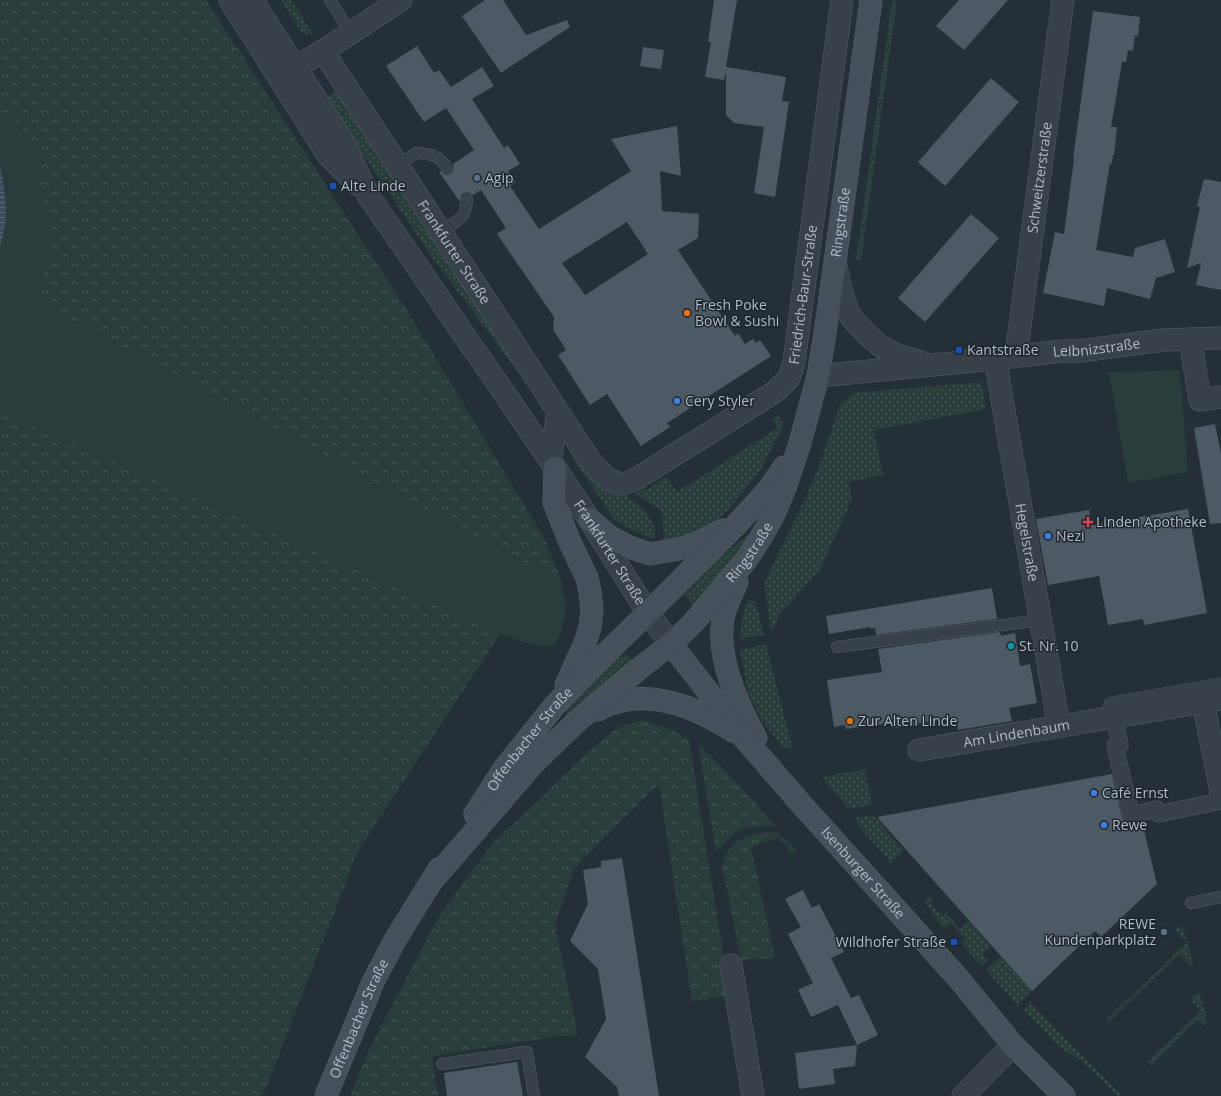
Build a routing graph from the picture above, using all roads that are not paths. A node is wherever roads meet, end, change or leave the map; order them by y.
1 (230, 0) edge
2 (252, 0) edge
3 (330, 0) edge
4 (400, 0) edge
5 (842, 0) edge
6 (871, 0) edge
7 (1064, 0) edge
8 (350, 32) junction
9 (323, 51) junction
10 (287, 72) junction
11 (398, 166) junction
12 (447, 168) dead end
13 (467, 199) dead end
14 (440, 232) junction
15 (836, 262) junction
16 (1221, 338) edge
17 (1190, 339) junction
18 (1005, 357) junction
19 (932, 365) junction
20 (818, 376) junction
21 (1221, 397) edge
22 (558, 413) junction
23 (800, 443) junction
24 (552, 464) junction
25 (609, 480) joint
26 (589, 519) junction
27 (738, 523) junction
28 (747, 559) junction
29 (648, 613) junction
30 (1041, 620) junction
31 (671, 644) junction
32 (837, 647) dead end
33 (1221, 688) edge
34 (1212, 700) edge
35 (555, 705) junction
36 (1115, 717) junction
37 (575, 723) junction
38 (1060, 726) junction
39 (744, 738) junction
40 (919, 750) dead end
41 (789, 790) junction
42 (1221, 791) edge
43 (1221, 801) edge
44 (431, 882) junction
45 (1221, 897) edge
46 (1192, 903) dead end
47 (731, 965) dead end
48 (1013, 1045) junction
49 (442, 1064) dead end
50 (326, 1096) edge
51 (534, 1096) edge
52 (753, 1096) edge
53 (963, 1096) edge
54 (1064, 1096) edge

1 - 10 street, Frankfurter Straße
2 - 10 street, Frankfurter Straße
3 - 8 lane
4 - 8 street
5 - 25 street, Friedrich-Baur-Straße
6 - 15 main road, Ringstraße
7 - 18 street, Schweitzerstraße
8 - 9 street
9 - 10 street
9 - 11 street, Frankfurter Straße
10 - 24 street, Frankfurter Straße
11 - 12 lane
11 - 14 street, Frankfurter Straße
13 - 14 lane
14 - 22 street, Frankfurter Straße
15 - 19 street, Leibnizstraße
15 - 20 main road, Ringstraße
16 - 17 street, Leibnizstraße
17 - 18 street, Leibnizstraße
17 - 21 street
18 - 19 street, Leibnizstraße
18 - 30 street, Hegelstraße
19 - 20 street, Leibnizstraße
20 - 23 main road, Ringstraße
22 - 24 street
22 - 25 street, Frankfurter Straße
23 - 27 main road, Ringstraße
23 - 28 main road, Ringstraße
24 - 26 street, Frankfurter Straße
24 - 35 main road
26 - 27 main road
26 - 29 street, Frankfurter Straße
27 - 29 main road, Ringstraße
28 - 31 main road, Ringstraße
28 - 41 main road
29 - 31 street, Frankfurter Straße
29 - 35 main road, Offenbacher Straße
30 - 32 lane
30 - 38 street, Hegelstraße
31 - 37 main road, Offenbacher Straße
31 - 39 main road, Isenburger Straße
33 - 36 street
34 - 36 street, Am Lindenbaum
34 - 42 street, Am Lindenbaum
35 - 44 main road, Offenbacher Straße
36 - 38 street, Am Lindenbaum
36 - 43 street
37 - 39 main road
37 - 44 main road, Offenbacher Straße
38 - 40 street, Am Lindenbaum
39 - 41 main road, Isenburger Straße
41 - 48 main road, Isenburger Straße
44 - 50 main road, Offenbacher Straße
45 - 46 lane
47 - 52 street
48 - 53 street
48 - 54 main road, Isenburger Straße
49 - 51 lane

